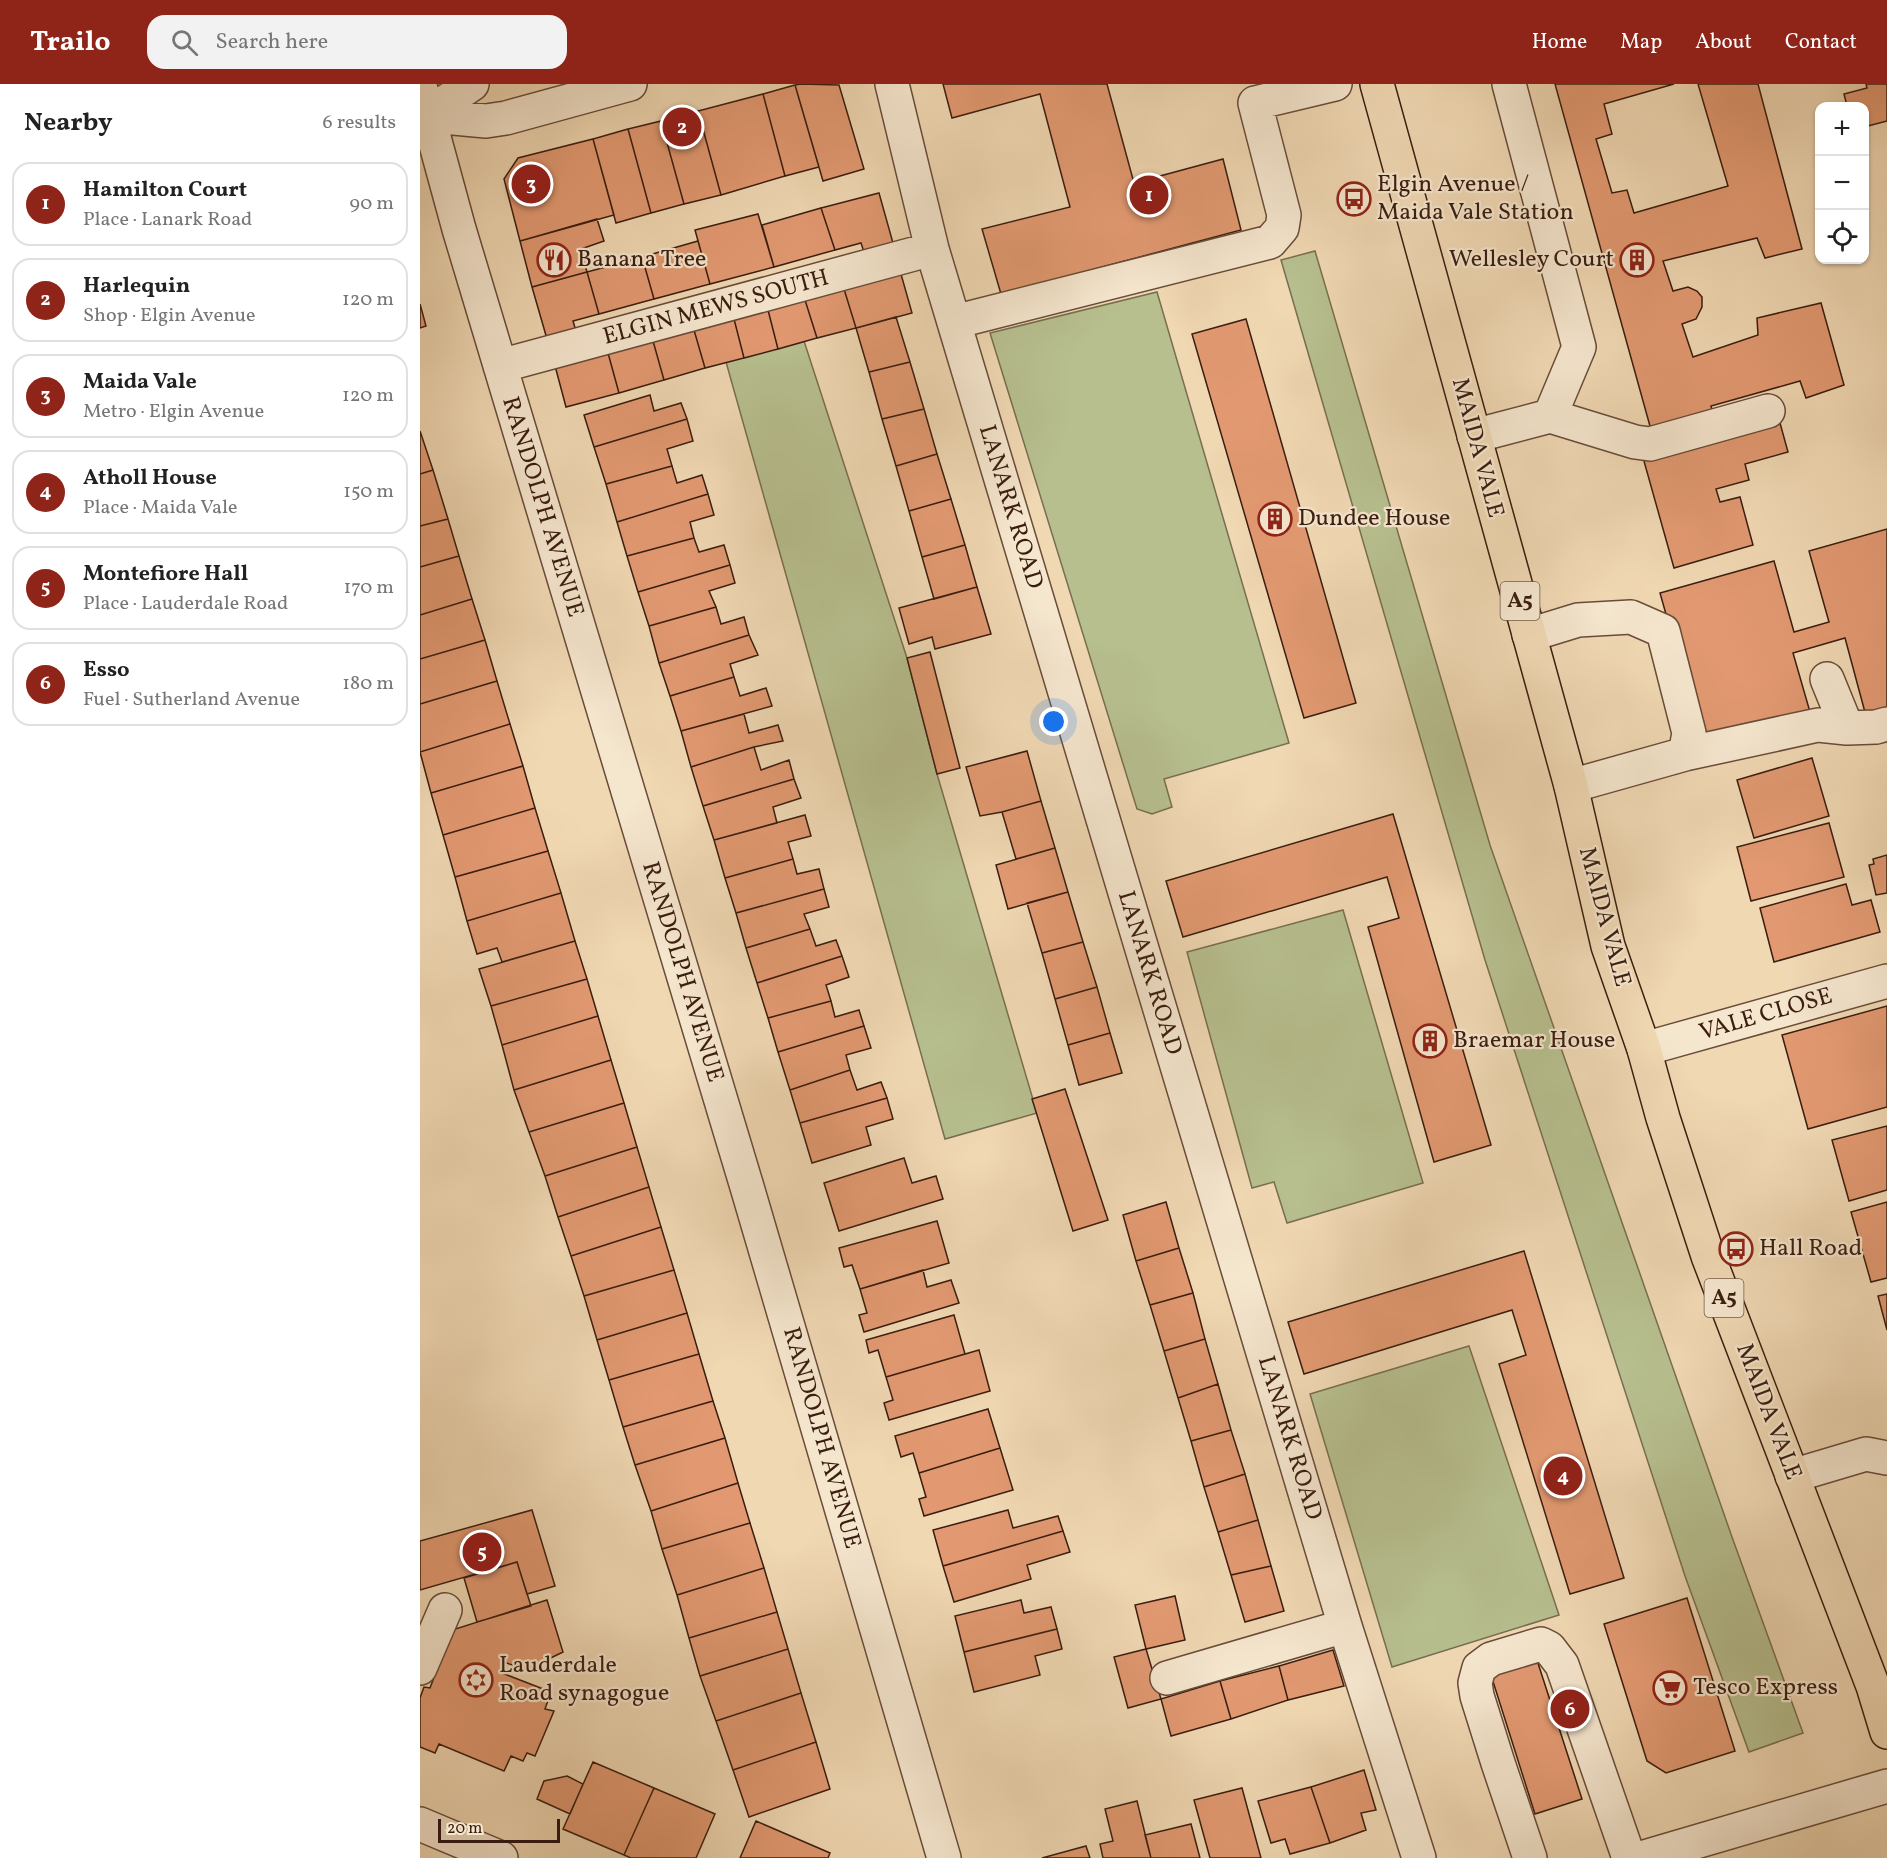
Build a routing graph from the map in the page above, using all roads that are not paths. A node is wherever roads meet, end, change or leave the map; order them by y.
1 (471, 84) edge
2 (630, 84) edge
3 (892, 84) edge
4 (1335, 84) edge
5 (1377, 84) edge
6 (1509, 84) edge
7 (422, 109) edge
8 (932, 249) junction
9 (954, 322) junction
10 (500, 366) junction
11 (1768, 411) dead end
12 (1551, 416) junction
13 (1474, 436) junction
14 (1529, 634) junction
15 (1827, 679) dead end
16 (1887, 724) edge
17 (1847, 728) junction
18 (1685, 754) junction
19 (1571, 786) junction
20 (1887, 981) edge
21 (1644, 1049) junction
22 (1887, 1458) edge
23 (1792, 1476) junction
24 (445, 1610) dead end
25 (1345, 1626) junction
26 (420, 1668) edge
27 (1167, 1678) dead end
28 (1880, 1683) edge
29 (1887, 1732) edge
30 (1887, 1786) edge
31 (420, 1824) edge
32 (501, 1858) edge
33 (944, 1858) edge
34 (1419, 1858) edge
35 (1530, 1858) edge
36 (1629, 1858) edge
37 (1641, 1858) edge

1 - 7 street
2 - 7 street
3 - 8 street, LANARK ROAD
4 - 9 street
5 - 13 main road, MAIDA VALE / A5
6 - 12 street
7 - 10 street, RANDOLPH AVENUE
8 - 9 street, LANARK ROAD
8 - 10 street, ELGIN MEWS SOUTH
9 - 25 street, LANARK ROAD
10 - 33 street, RANDOLPH AVENUE
11 - 12 street
12 - 13 street
13 - 14 main road, MAIDA VALE / A5
14 - 18 street
14 - 19 main road, MAIDA VALE / A5
15 - 17 street
16 - 17 street
17 - 18 street
18 - 19 street
19 - 21 main road, MAIDA VALE / A5
20 - 21 street, VALE CLOSE
21 - 23 main road, MAIDA VALE / A5
22 - 23 street
23 - 28 main road, MAIDA VALE / A5
24 - 26 street
25 - 27 street
25 - 34 street, LANARK ROAD
28 - 29 main road, MAIDA VALE / A5
30 - 37 street
31 - 32 street
35 - 36 street

